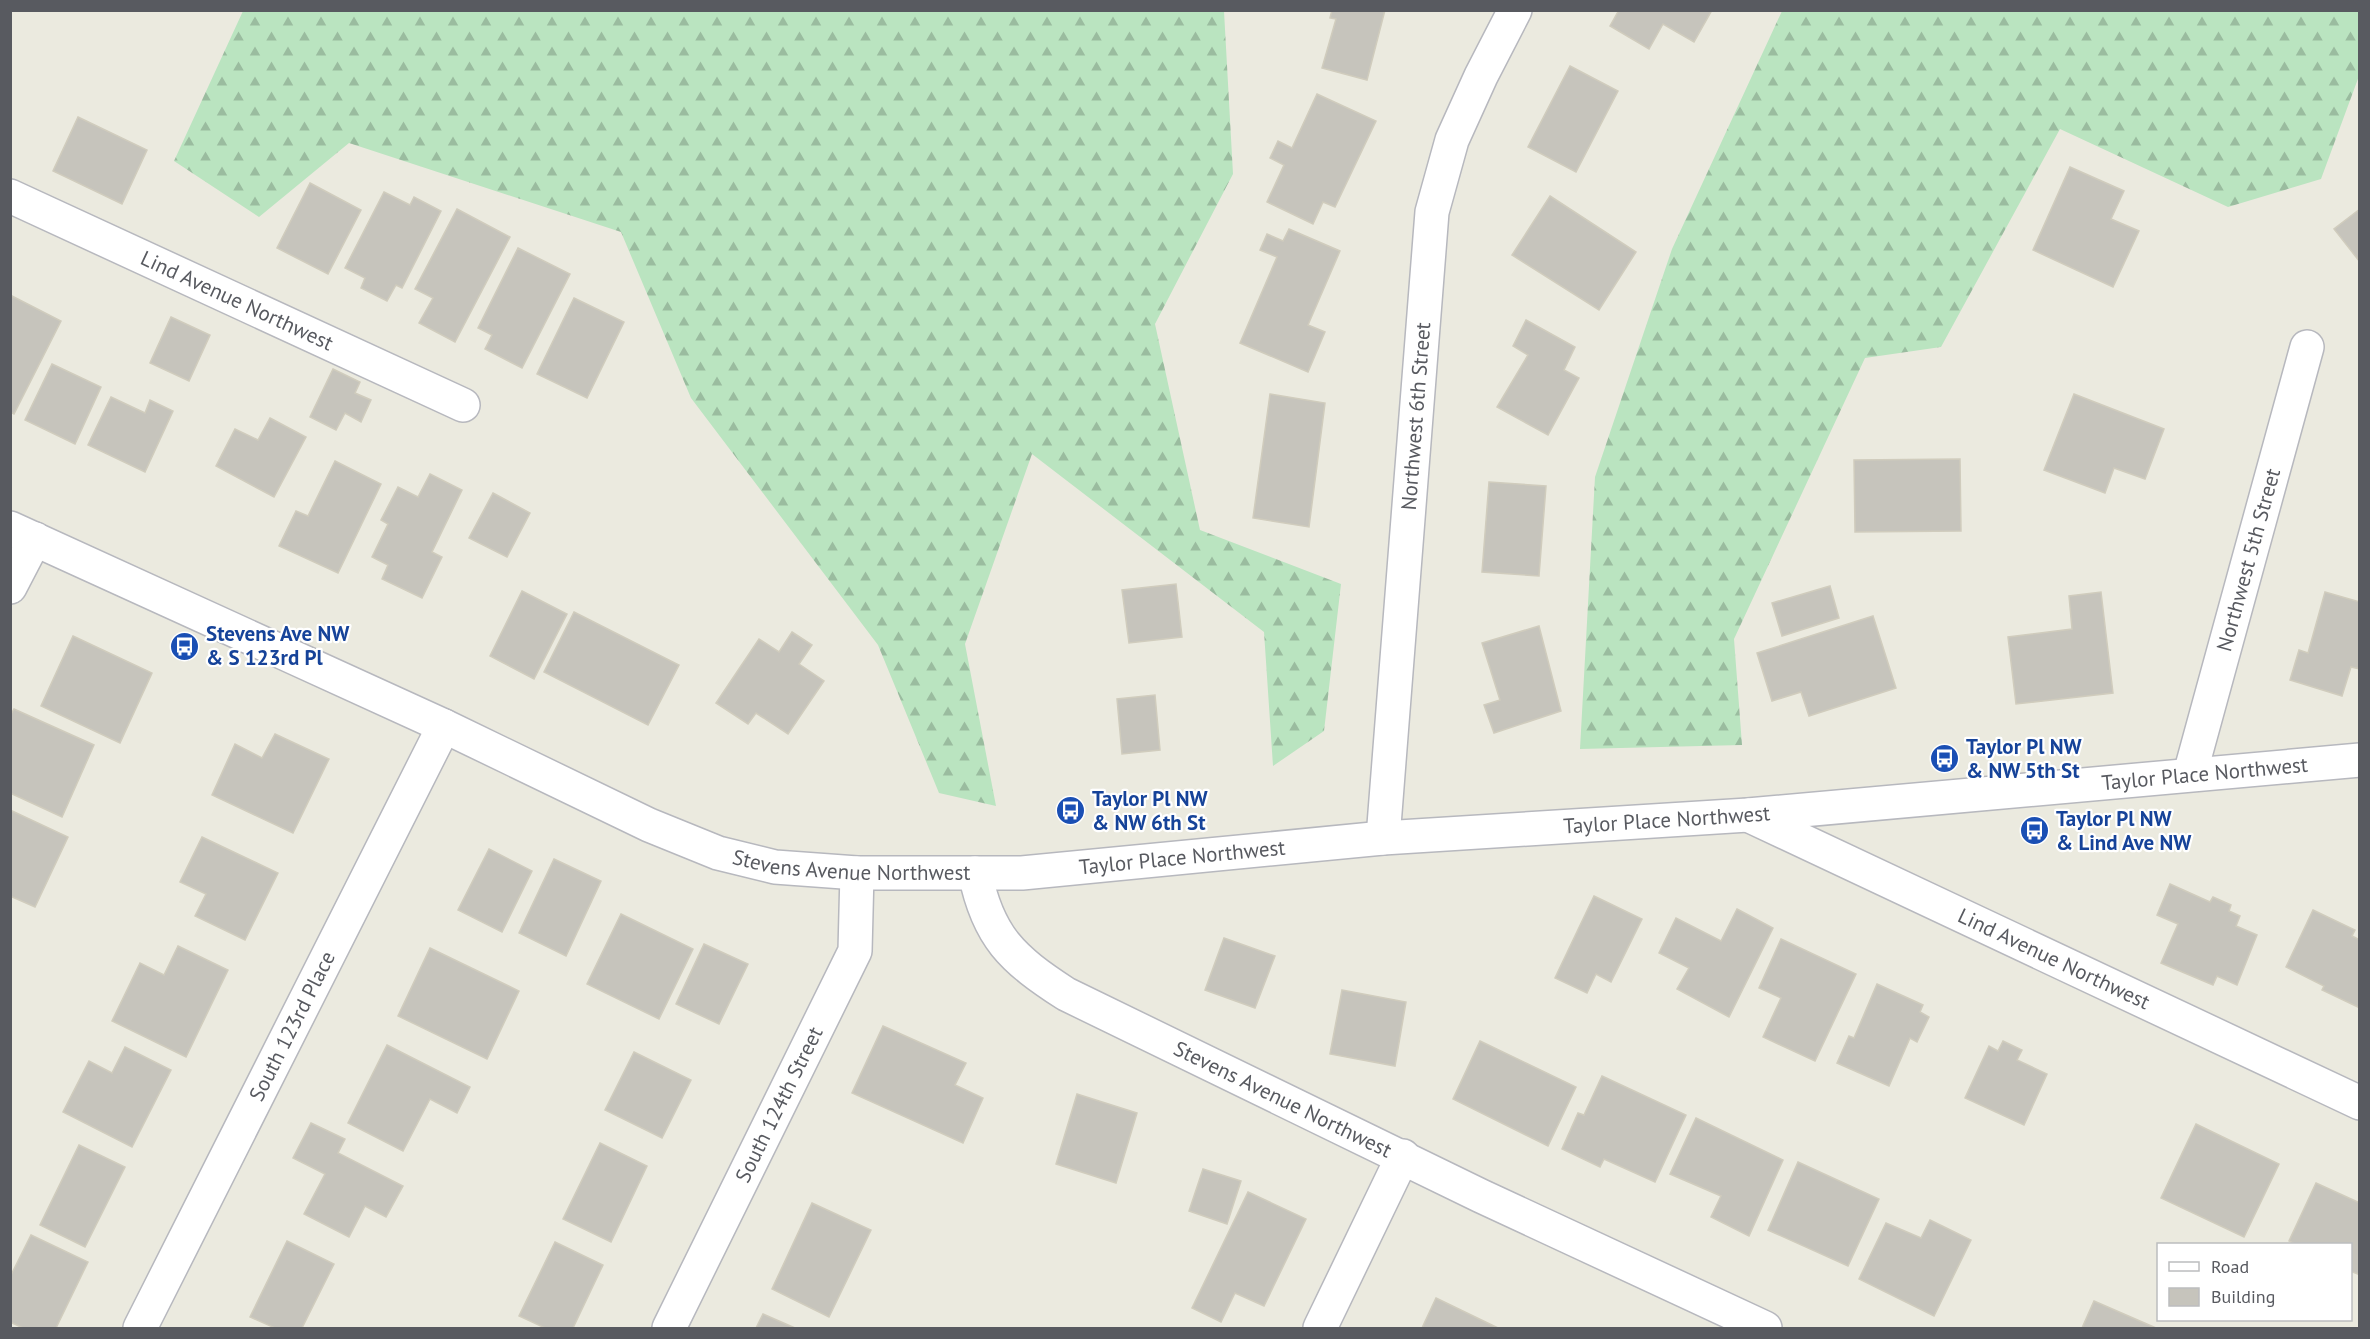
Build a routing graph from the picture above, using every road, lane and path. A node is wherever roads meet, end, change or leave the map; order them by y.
1 (1515, 10) edge
2 (10, 196) edge
3 (2307, 347) dead end
4 (464, 405) dead end
5 (22, 534) edge
6 (10, 587) edge
7 (444, 726) junction
8 (2360, 760) edge
9 (2190, 774) junction
10 (1749, 815) junction
11 (1383, 838) junction
12 (857, 873) junction
13 (975, 873) junction
14 (2360, 1103) edge
15 (1404, 1156) junction
16 (140, 1329) edge
17 (669, 1329) edge
18 (1320, 1329) edge
19 (1765, 1329) edge

1 - 11 street, Northwest 6th Street
2 - 4 street, Lind Avenue Northwest
3 - 9 street, Northwest 5th Street
5 - 6 street
5 - 7 street, Stevens Avenue Northwest
7 - 12 street, Stevens Avenue Northwest
7 - 16 street, South 123rd Place
8 - 9 street, Taylor Place Northwest
9 - 10 street, Taylor Place Northwest
10 - 11 street, Taylor Place Northwest
10 - 14 street, Lind Avenue Northwest
11 - 13 street, Taylor Place Northwest
12 - 13 street, Stevens Avenue Northwest
12 - 17 street, South 124th Street
13 - 15 street, Stevens Avenue Northwest
15 - 18 street
15 - 19 street, Stevens Avenue Northwest

